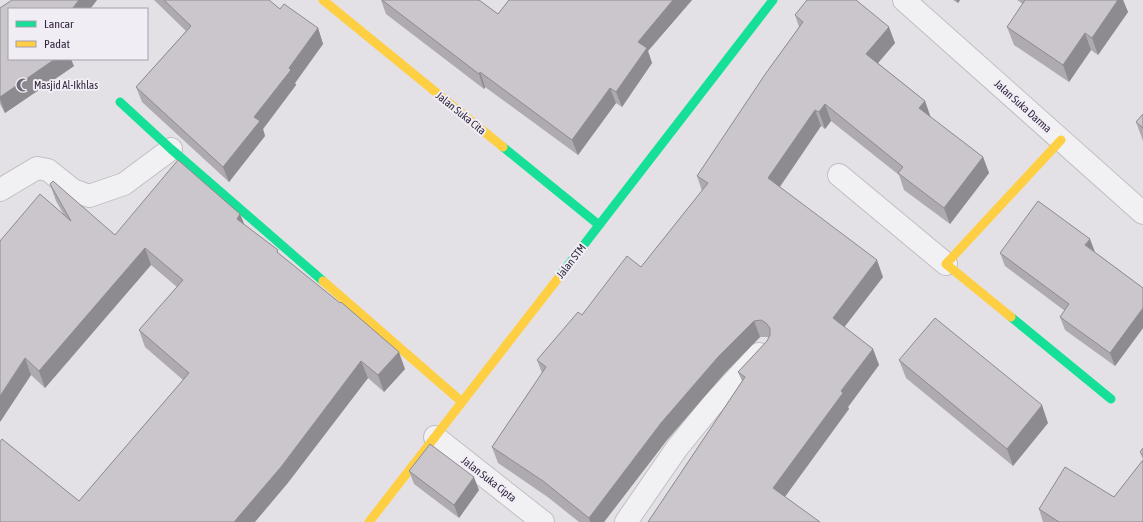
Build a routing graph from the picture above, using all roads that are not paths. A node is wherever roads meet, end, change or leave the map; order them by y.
1 (323, 0) edge
2 (773, 0) edge
3 (904, 0) edge
4 (120, 102) dead end
5 (1061, 140) junction
6 (171, 149) junction
7 (839, 175) dead end
8 (0, 190) edge
9 (1143, 213) edge
10 (599, 225) junction
11 (946, 264) junction
12 (764, 349) edge
13 (1111, 399) dead end
14 (462, 402) junction
15 (435, 437) junction
16 (369, 522) edge
17 (544, 522) edge
18 (626, 522) edge

1 - 10 street, Jalan Suka Cita
2 - 10 street, Jalan STM
3 - 5 street, Jalan Suka Darma
4 - 6 street
5 - 9 street, Jalan Suka Darma
5 - 11 street
6 - 8 street
6 - 14 street
7 - 11 street
10 - 14 street, Jalan STM
11 - 13 street
12 - 18 street
14 - 15 street, Jalan STM
15 - 16 street, Jalan STM
15 - 17 street, Jalan Suka Cipta

